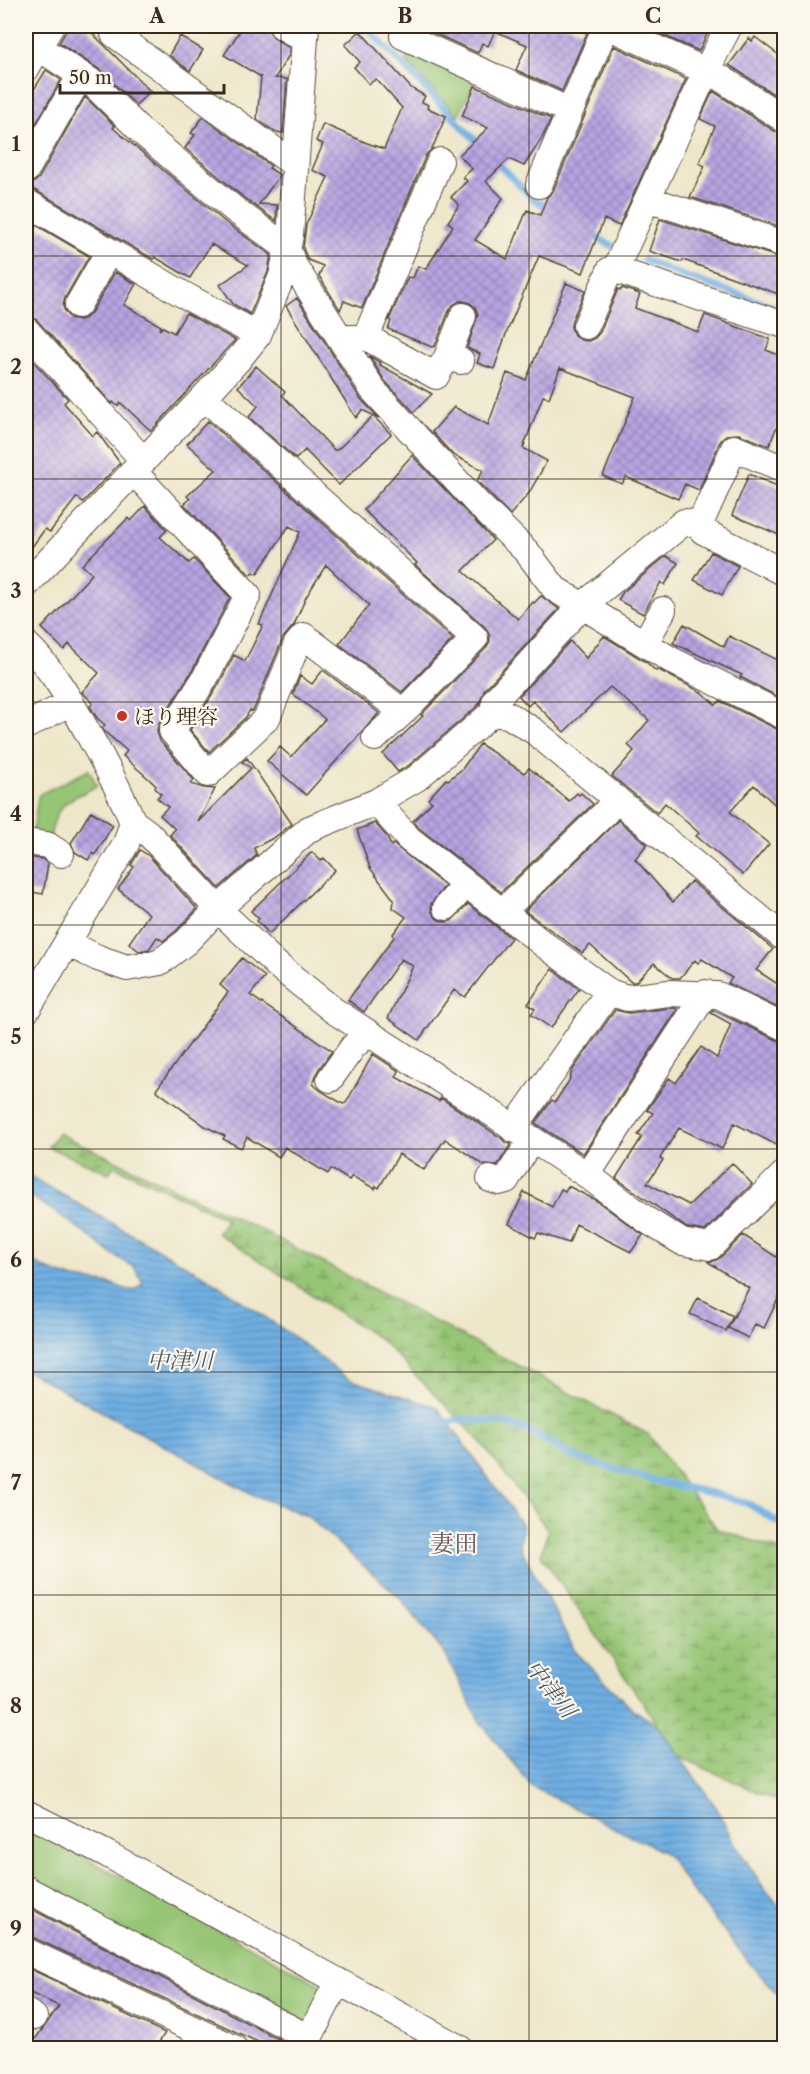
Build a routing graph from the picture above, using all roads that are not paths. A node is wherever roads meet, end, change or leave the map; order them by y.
1 (282, 26) edge
2 (408, 26) edge
3 (606, 26) edge
4 (729, 26) edge
5 (305, 33) edge
6 (114, 34) dead end
7 (36, 45) edge
8 (706, 71) junction
9 (81, 75) junction
10 (570, 111) junction
11 (784, 119) edge
12 (440, 161) dead end
13 (296, 165) junction
14 (26, 170) edge
15 (539, 185) dead end
16 (648, 198) junction
17 (26, 202) edge
18 (784, 244) edge
19 (287, 248) junction
20 (108, 251) junction
21 (620, 266) junction
22 (78, 304) dead end
23 (463, 316) dead end
24 (784, 325) edge
25 (586, 326) dead end
26 (26, 330) edge
27 (258, 335) junction
28 (366, 337) junction
29 (341, 339) junction
30 (204, 397) junction
31 (138, 465) junction
32 (784, 469) edge
33 (700, 524) junction
34 (784, 573) edge
35 (26, 585) edge
36 (582, 606) junction
37 (663, 610) dead end
38 (645, 643) junction
39 (26, 644) edge
40 (71, 702) junction
41 (403, 712) junction
42 (492, 713) junction
43 (784, 716) edge
44 (26, 726) edge
45 (375, 738) dead end
46 (615, 799) junction
47 (376, 802) junction
48 (133, 822) junction
49 (26, 842) edge
50 (61, 854) dead end
51 (466, 884) junction
52 (446, 907) dead end
53 (218, 909) junction
54 (502, 912) junction
55 (784, 938) edge
56 (67, 943) junction
57 (609, 992) junction
58 (706, 993) junction
59 (26, 1011) edge
60 (784, 1027) edge
61 (368, 1033) junction
62 (330, 1079) dead end
63 (522, 1135) junction
64 (784, 1174) edge
65 (587, 1175) junction
66 (490, 1179) dead end
67 (26, 1813) edge
68 (26, 1889) edge
69 (26, 1951) edge
70 (338, 1981) junction
71 (308, 2043) edge
72 (234, 2049) edge
73 (459, 2049) edge

1 - 5 street
2 - 10 street
3 - 8 street
3 - 10 street
4 - 8 street
5 - 13 street
6 - 13 street
7 - 9 street
8 - 11 street
8 - 16 street
9 - 14 street
9 - 19 street
10 - 15 street
12 - 28 street
13 - 19 street
16 - 18 street
16 - 21 street
17 - 20 street
19 - 27 street
19 - 29 street
20 - 22 street
20 - 27 street
21 - 24 street
21 - 25 street
23 - 28 street
26 - 31 street
27 - 30 street
28 - 29 street
29 - 36 street
30 - 31 street
30 - 41 street
31 - 35 street
31 - 41 street
32 - 33 street
33 - 34 street
33 - 36 street
36 - 38 street
36 - 42 street
37 - 38 street
38 - 43 street
39 - 40 street
40 - 44 street
40 - 48 street
41 - 45 street
42 - 46 street
42 - 47 street
46 - 54 street
46 - 55 street
47 - 51 street
47 - 53 street
48 - 53 street
48 - 56 street
49 - 50 street
51 - 52 street
51 - 54 street
53 - 56 street
53 - 61 street
54 - 57 street
56 - 59 street
57 - 58 street
57 - 63 street
58 - 60 street
58 - 65 street
61 - 62 street
61 - 63 street
63 - 65 street
63 - 66 street
64 - 65 street
67 - 70 street
68 - 71 street
69 - 72 street
70 - 71 street
70 - 73 street

